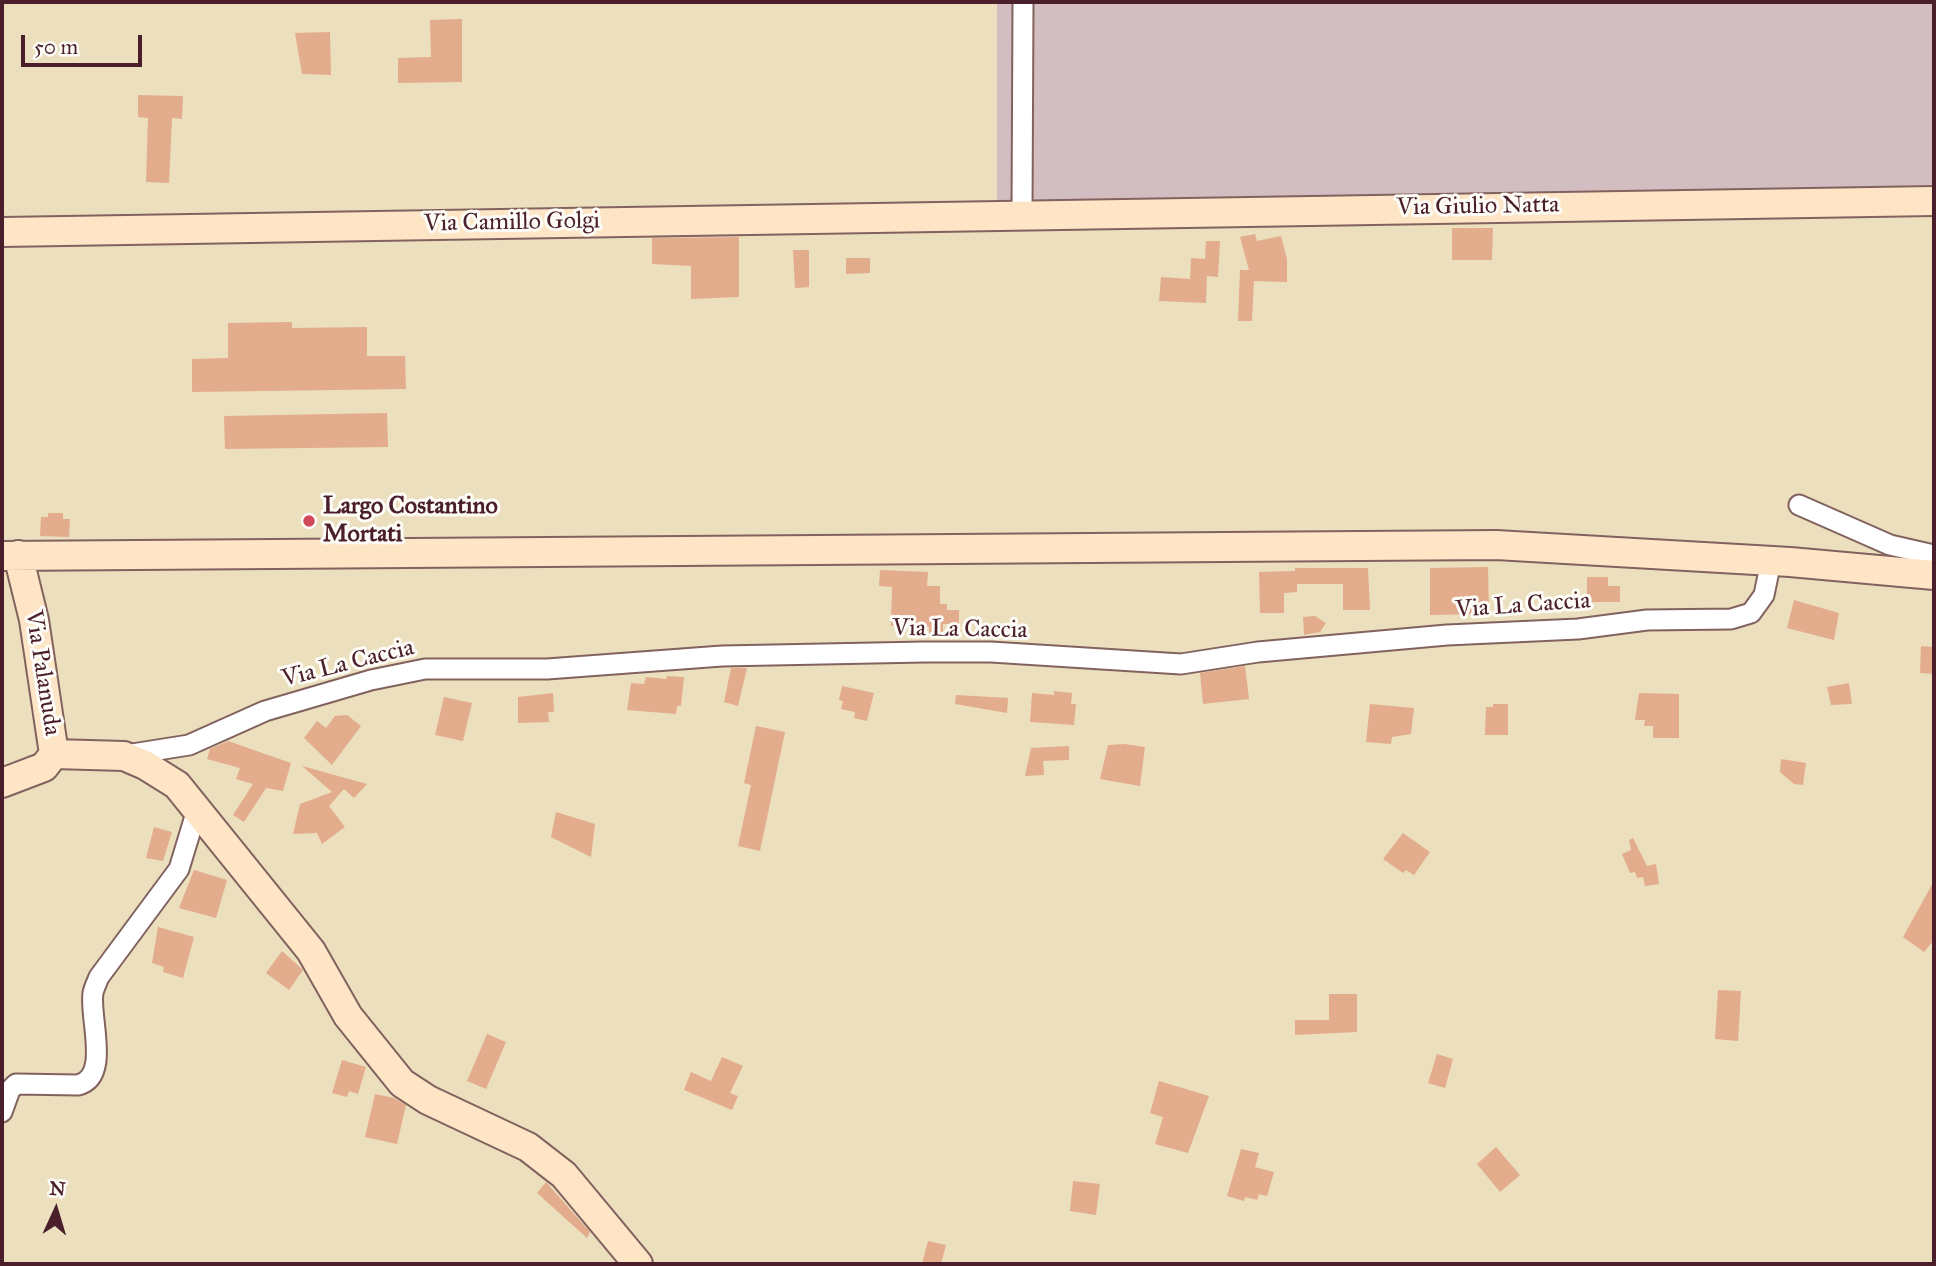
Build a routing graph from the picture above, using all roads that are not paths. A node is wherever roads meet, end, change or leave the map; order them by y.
1 (1023, 2) edge
2 (1934, 201) edge
3 (1022, 214) junction
4 (2, 232) edge
5 (1799, 505) dead end
6 (1934, 555) edge
7 (10, 556) edge
8 (1771, 561) junction
9 (1934, 575) edge
10 (54, 754) junction
11 (124, 756) junction
12 (2, 783) edge
13 (196, 813) junction
14 (2, 1112) edge
15 (638, 1264) edge

1 - 3 street
2 - 3 street, Via Giulio Natta
3 - 4 street, Via Camillo Golgi
5 - 6 street
7 - 8 street
7 - 10 street, Via Palanuda
8 - 9 street
8 - 11 street, Via La Caccia
10 - 11 street, Via Palanuda
10 - 12 street
11 - 13 street, Via Palanuda
13 - 14 street
13 - 15 street, Via Palanuda

